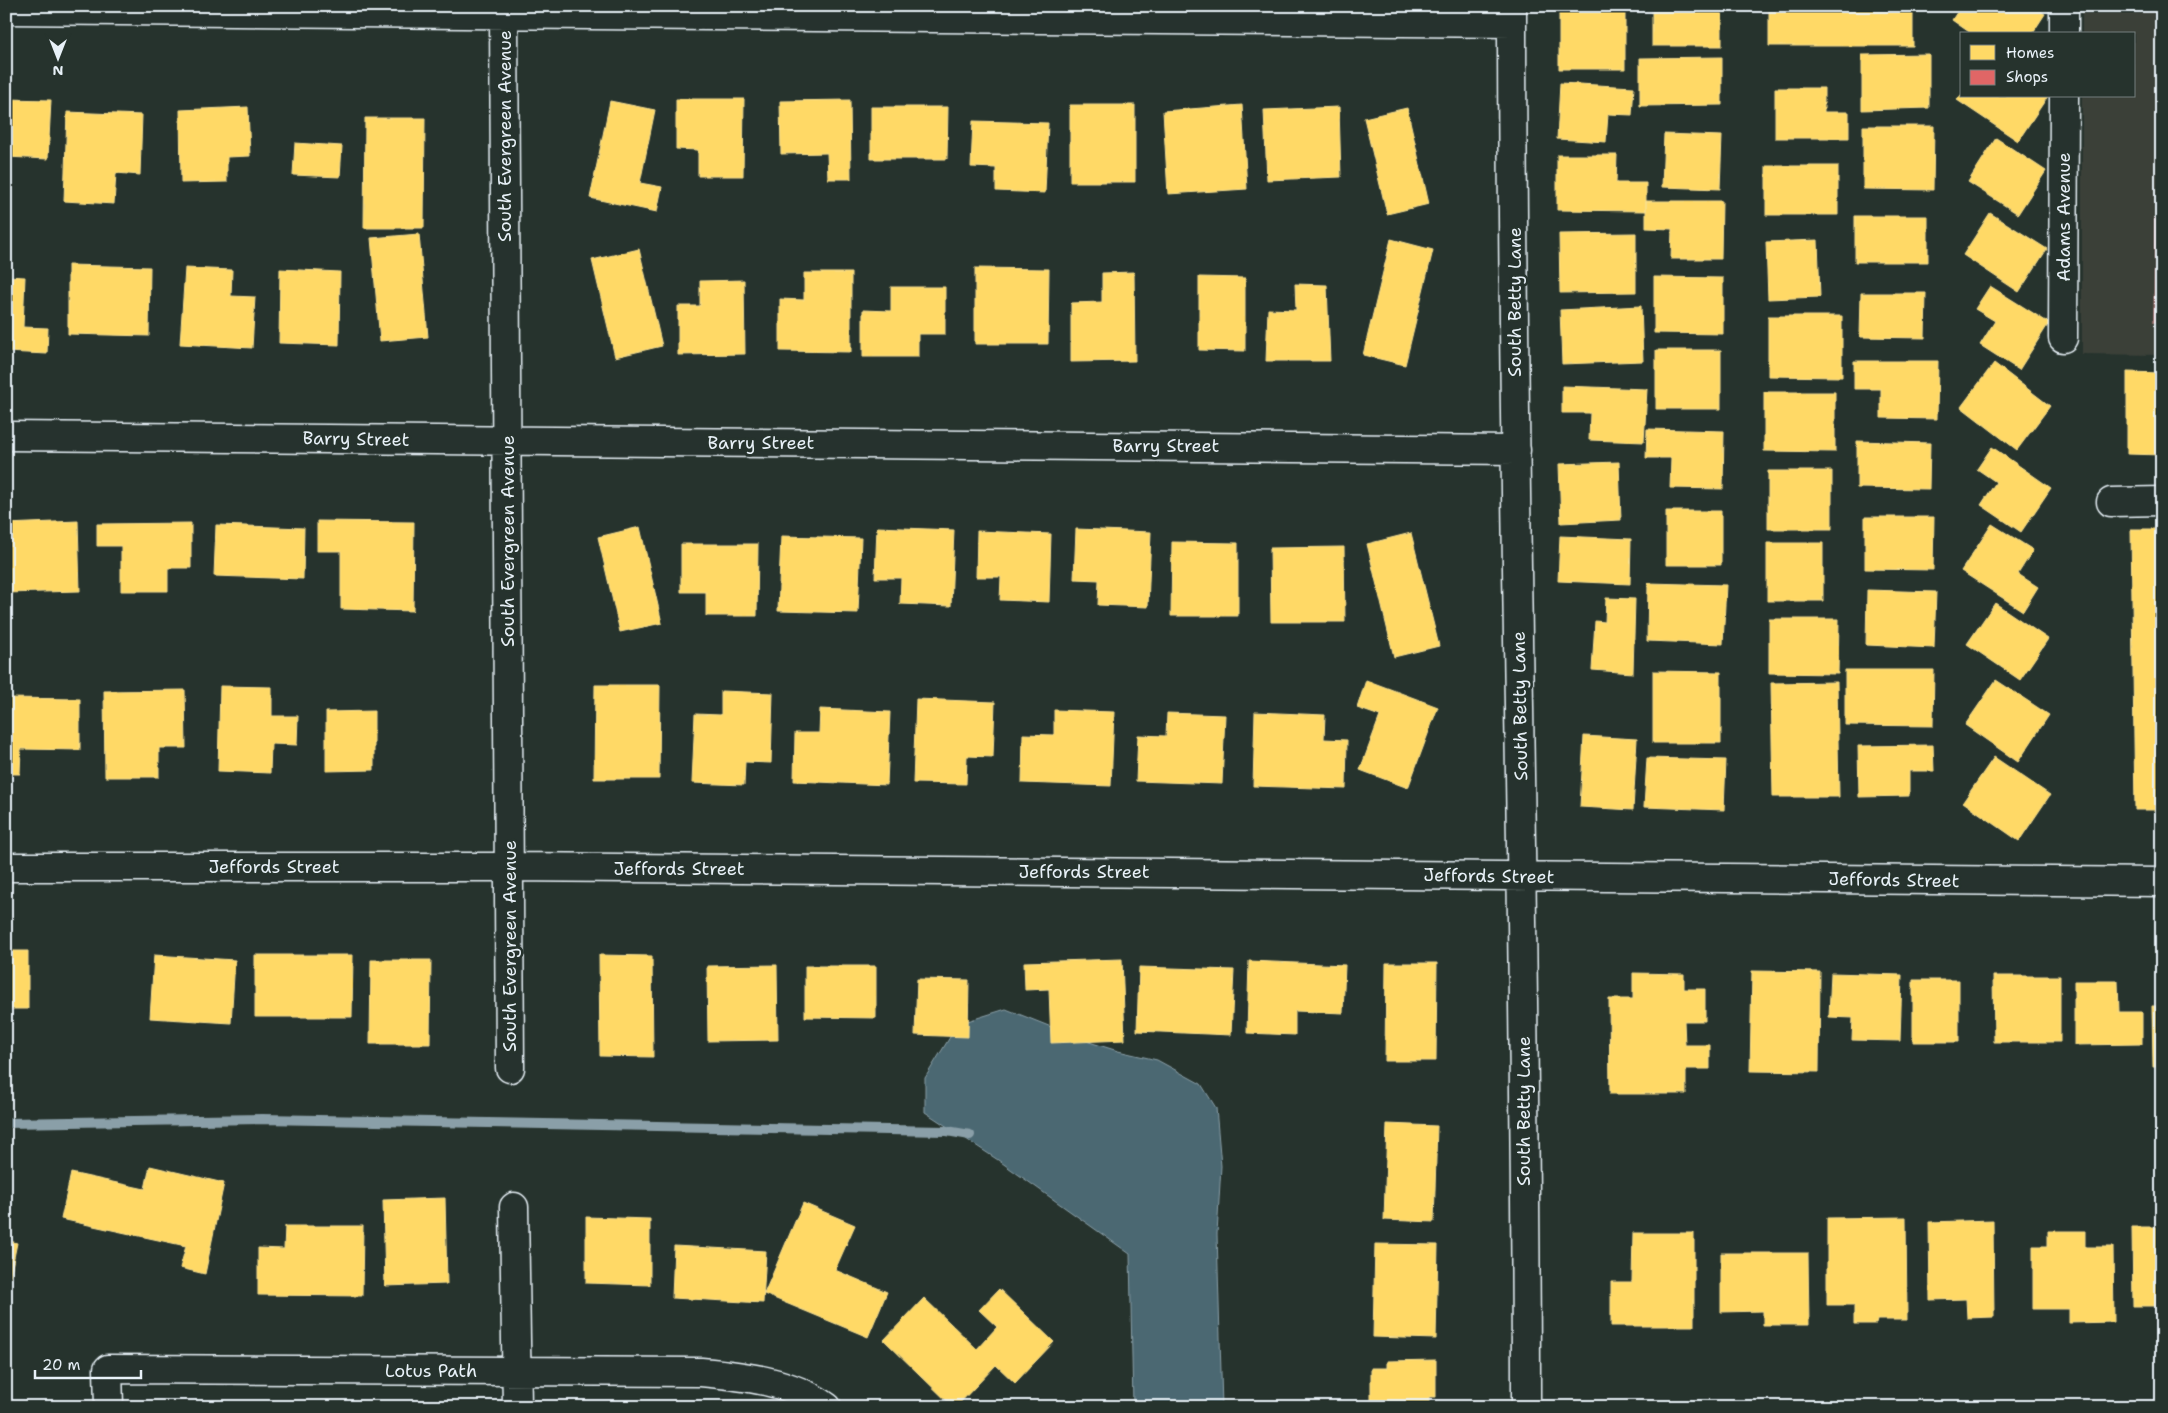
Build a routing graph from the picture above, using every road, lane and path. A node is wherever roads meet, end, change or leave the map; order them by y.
1 (2064, 6) edge
2 (6, 10) edge
3 (446, 10) edge
4 (504, 15) junction
5 (1512, 15) edge
6 (2064, 32) edge
7 (2064, 98) edge
8 (2063, 338) dead end
9 (6, 436) edge
10 (508, 441) junction
11 (1516, 450) junction
12 (2162, 501) edge
13 (2111, 502) dead end
14 (6, 866) edge
15 (510, 868) junction
16 (1523, 876) junction
17 (2162, 882) edge
18 (510, 1068) dead end
19 (514, 1208) dead end
20 (516, 1371) junction
21 (109, 1407) edge
22 (517, 1407) edge
23 (827, 1407) edge
24 (1526, 1407) edge

1 - 6 street
2 - 3 street
3 - 4 street
4 - 5 street
4 - 10 street, South Evergreen Avenue
5 - 11 street, South Betty Lane
7 - 8 street, Adams Avenue
9 - 10 street, Barry Street
10 - 11 street, Barry Street
10 - 15 street, South Evergreen Avenue
11 - 16 street, South Betty Lane
12 - 13 street
14 - 15 street, Jeffords Street
15 - 16 street, Jeffords Street
15 - 18 street, South Evergreen Avenue
16 - 17 street, Jeffords Street
16 - 24 street, South Betty Lane
19 - 20 street
20 - 21 street, Lotus Path
20 - 22 street
20 - 23 street, Lotus Path

